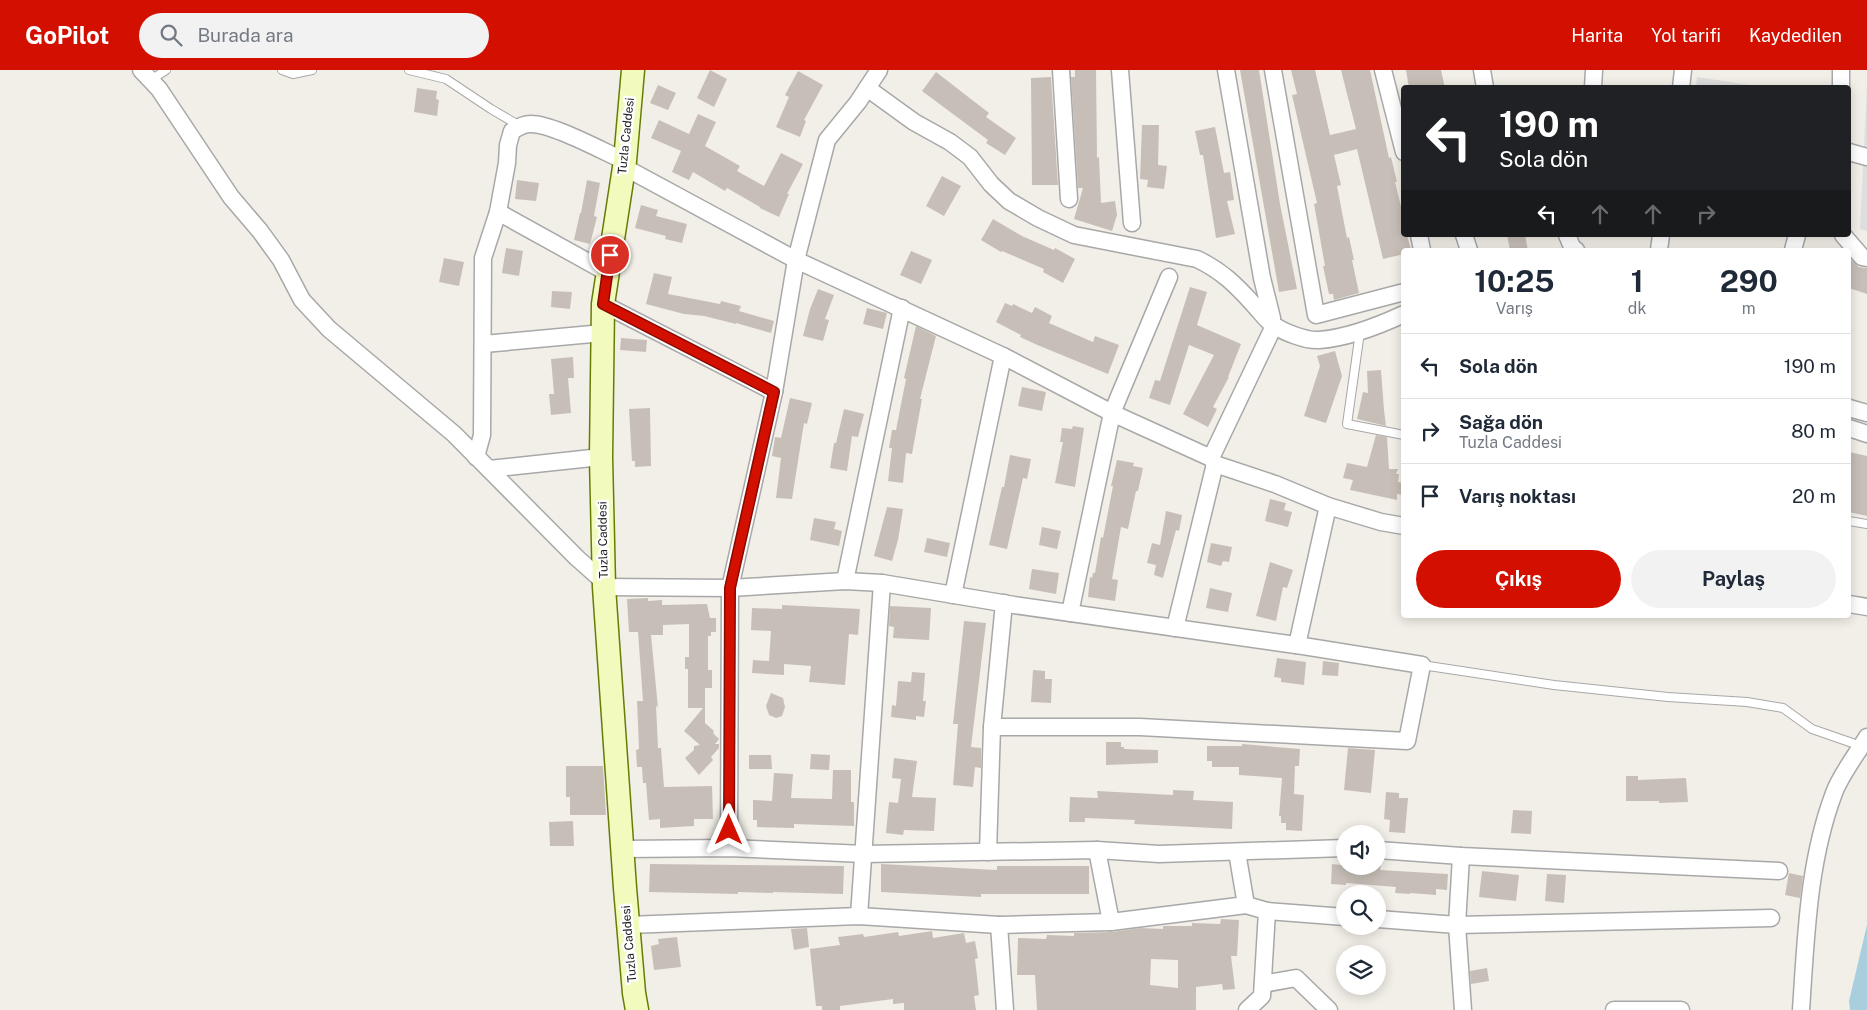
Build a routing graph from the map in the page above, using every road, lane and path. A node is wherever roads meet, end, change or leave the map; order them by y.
1 (166, 70) edge
2 (282, 70) edge
3 (312, 70) edge
4 (409, 70) edge
5 (632, 70) edge
6 (878, 70) edge
7 (1061, 70) edge
8 (1120, 70) edge
9 (1226, 70) edge
10 (1273, 70) edge
11 (1383, 70) edge
12 (1482, 70) edge
13 (1594, 70) edge
14 (1683, 70) edge
15 (1841, 70) edge
16 (146, 75) edge
17 (1484, 85) edge
18 (1593, 85) edge
19 (1681, 85) edge
20 (1841, 85) edge
21 (867, 88) junction
22 (520, 126) junction
23 (1401, 140) edge
24 (1851, 152) edge
25 (1867, 156) edge
26 (624, 164) junction
27 (1069, 199) dead end
28 (498, 212) junction
29 (1132, 223) dead end
30 (1845, 237) edge
31 (1867, 258) edge
32 (796, 260) junction
33 (608, 273) junction
34 (1169, 277) dead end
35 (1401, 293) edge
36 (603, 304) junction
37 (902, 308) junction
38 (1401, 315) edge
39 (1272, 324) junction
40 (1360, 330) junction
41 (603, 333) junction
42 (484, 344) junction
43 (1003, 356) junction
44 (774, 392) junction
45 (1851, 409) edge
46 (1112, 413) junction
47 (1867, 413) edge
48 (1851, 429) edge
49 (1401, 434) edge
50 (1867, 434) edge
51 (476, 456) junction
52 (601, 457) junction
53 (1213, 461) junction
54 (488, 469) junction
55 (1328, 506) junction
56 (1851, 521) edge
57 (1867, 524) edge
58 (1401, 525) edge
59 (845, 581) junction
60 (882, 583) junction
61 (604, 585) junction
62 (730, 588) junction
63 (953, 595) junction
64 (1004, 603) junction
65 (1851, 604) edge
66 (1867, 607) edge
67 (1070, 613) junction
68 (1175, 628) junction
69 (1297, 645) junction
70 (1422, 665) junction
71 (992, 727) junction
72 (1864, 742) edge
73 (729, 848) junction
74 (1336, 848) edge
75 (623, 849) junction
76 (1097, 850) junction
77 (1386, 851) edge
78 (988, 852) junction
79 (1237, 852) junction
80 (864, 854) junction
81 (1461, 856) junction
82 (1780, 871) dead end
83 (1246, 905) junction
84 (1267, 911) junction
85 (859, 916) junction
86 (1336, 916) edge
87 (1771, 918) dead end
88 (1386, 920) edge
89 (1111, 922) junction
90 (628, 925) junction
91 (999, 925) junction
92 (1457, 925) junction
93 (1264, 984) junction
94 (637, 1010) edge
95 (1005, 1010) edge
96 (1247, 1010) edge
97 (1328, 1010) edge
98 (1463, 1010) edge
99 (1614, 1010) edge
100 (1681, 1010) edge
101 (1802, 1010) edge

1 - 16 lane
2 - 3 lane
4 - 22 lane
5 - 26 main road, Tuzla Caddesi
6 - 21 street
7 - 27 street
8 - 29 street
9 - 39 street
10 - 35 street
11 - 23 street
12 - 17 street
13 - 18 street
14 - 19 street
15 - 20 street
16 - 51 street
21 - 32 street
21 - 39 street
22 - 26 street
22 - 28 street
24 - 25 street
26 - 32 street
26 - 33 main road, Tuzla Caddesi
28 - 33 street
28 - 42 street
30 - 31 street
32 - 37 street
32 - 44 street
33 - 36 main road, Tuzla Caddesi
34 - 46 street
36 - 41 main road, Tuzla Caddesi
36 - 44 street
37 - 43 street
37 - 59 street
38 - 40 street
39 - 40 street
39 - 53 street
40 - 49 lane
41 - 42 street
41 - 52 main road, Tuzla Caddesi
42 - 51 street
43 - 46 street
43 - 63 street
44 - 62 street
45 - 47 street
46 - 53 street
46 - 67 street
48 - 50 street
51 - 54 street
52 - 54 street
52 - 61 main road, Tuzla Caddesi
53 - 55 street
53 - 68 street
54 - 61 street
55 - 58 street
55 - 69 street
56 - 57 lane
59 - 60 street
59 - 62 street
60 - 63 street
60 - 80 street
61 - 62 street
61 - 75 main road, Tuzla Caddesi
62 - 73 street
63 - 64 street
64 - 67 street
64 - 71 street
65 - 66 street
67 - 68 street
68 - 69 street
69 - 70 street
70 - 71 street
70 - 72 lane
71 - 78 street
72 - 101 street
73 - 75 street
73 - 80 street
74 - 79 street
75 - 90 main road, Tuzla Caddesi
76 - 78 street
76 - 79 street
76 - 89 street
77 - 81 street
78 - 80 street
79 - 83 street
80 - 85 street
81 - 82 street
81 - 92 street
83 - 84 street
83 - 89 street
84 - 86 street
84 - 93 street
85 - 90 street
85 - 91 street
87 - 92 street
88 - 92 street
89 - 91 street
90 - 94 main road, Tuzla Caddesi
91 - 95 street
92 - 98 street
93 - 96 street
93 - 97 street
99 - 100 street

